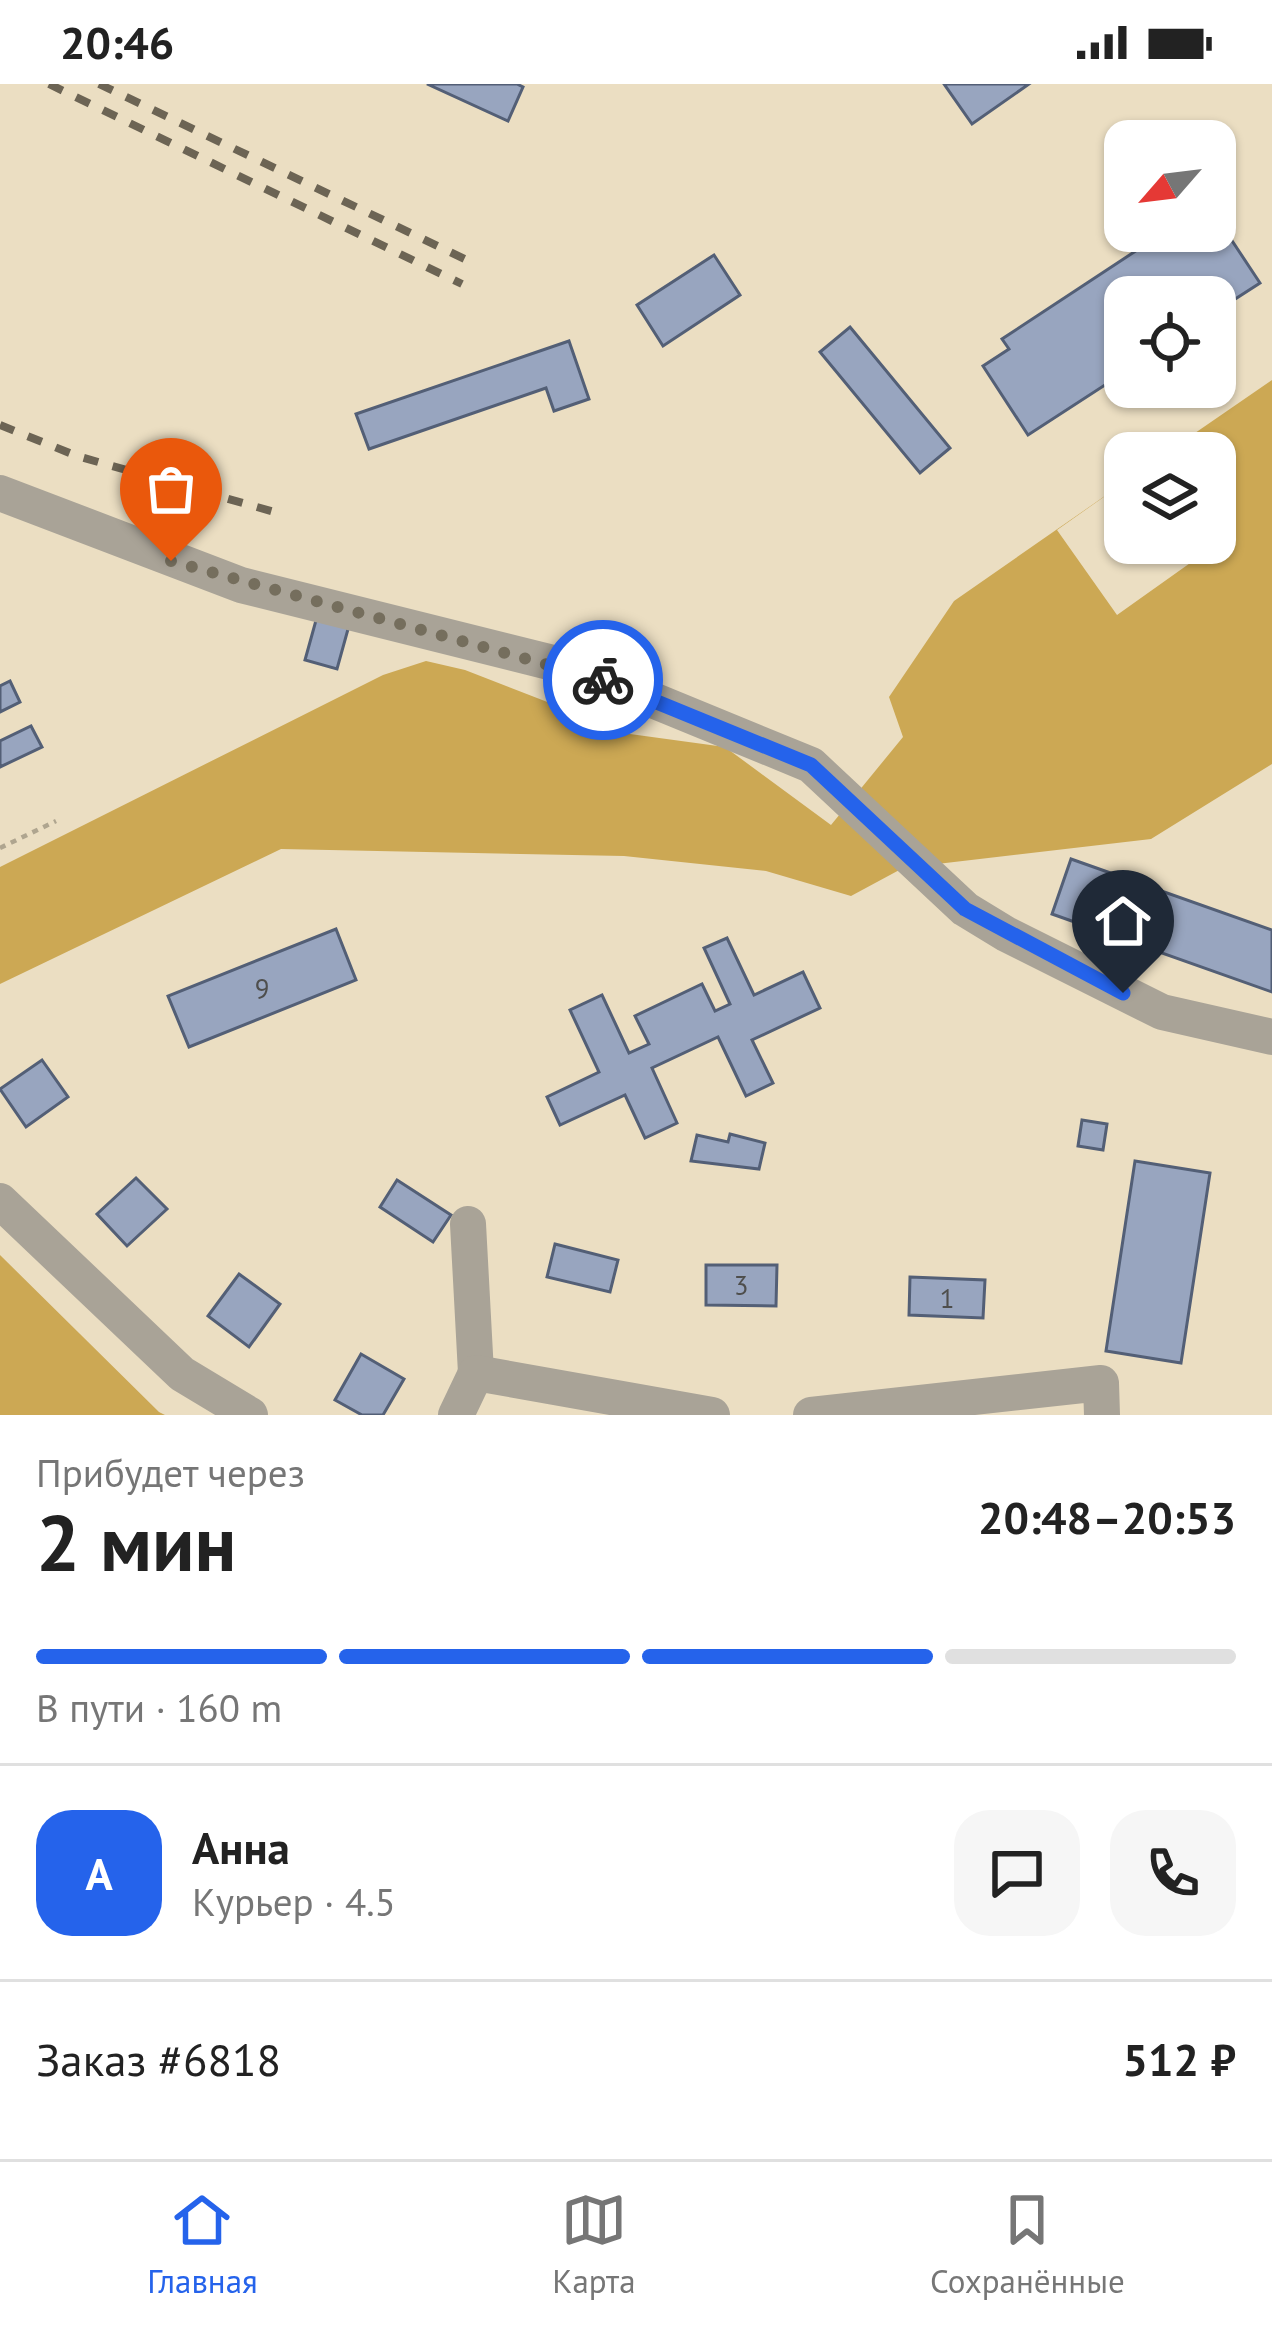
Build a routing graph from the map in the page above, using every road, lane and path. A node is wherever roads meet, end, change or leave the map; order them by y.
1 (0, 494) edge
2 (56, 821) dead end
3 (0, 848) edge
4 (1272, 1036) edge
5 (0, 1201) edge
6 (468, 1224) dead end
7 (476, 1373) junction
8 (250, 1415) edge
9 (456, 1415) edge
10 (712, 1415) edge
11 (812, 1415) edge
12 (1102, 1415) edge

1 - 4 street
2 - 3 path
5 - 8 street
6 - 7 street
7 - 9 street
7 - 10 street
11 - 12 street

